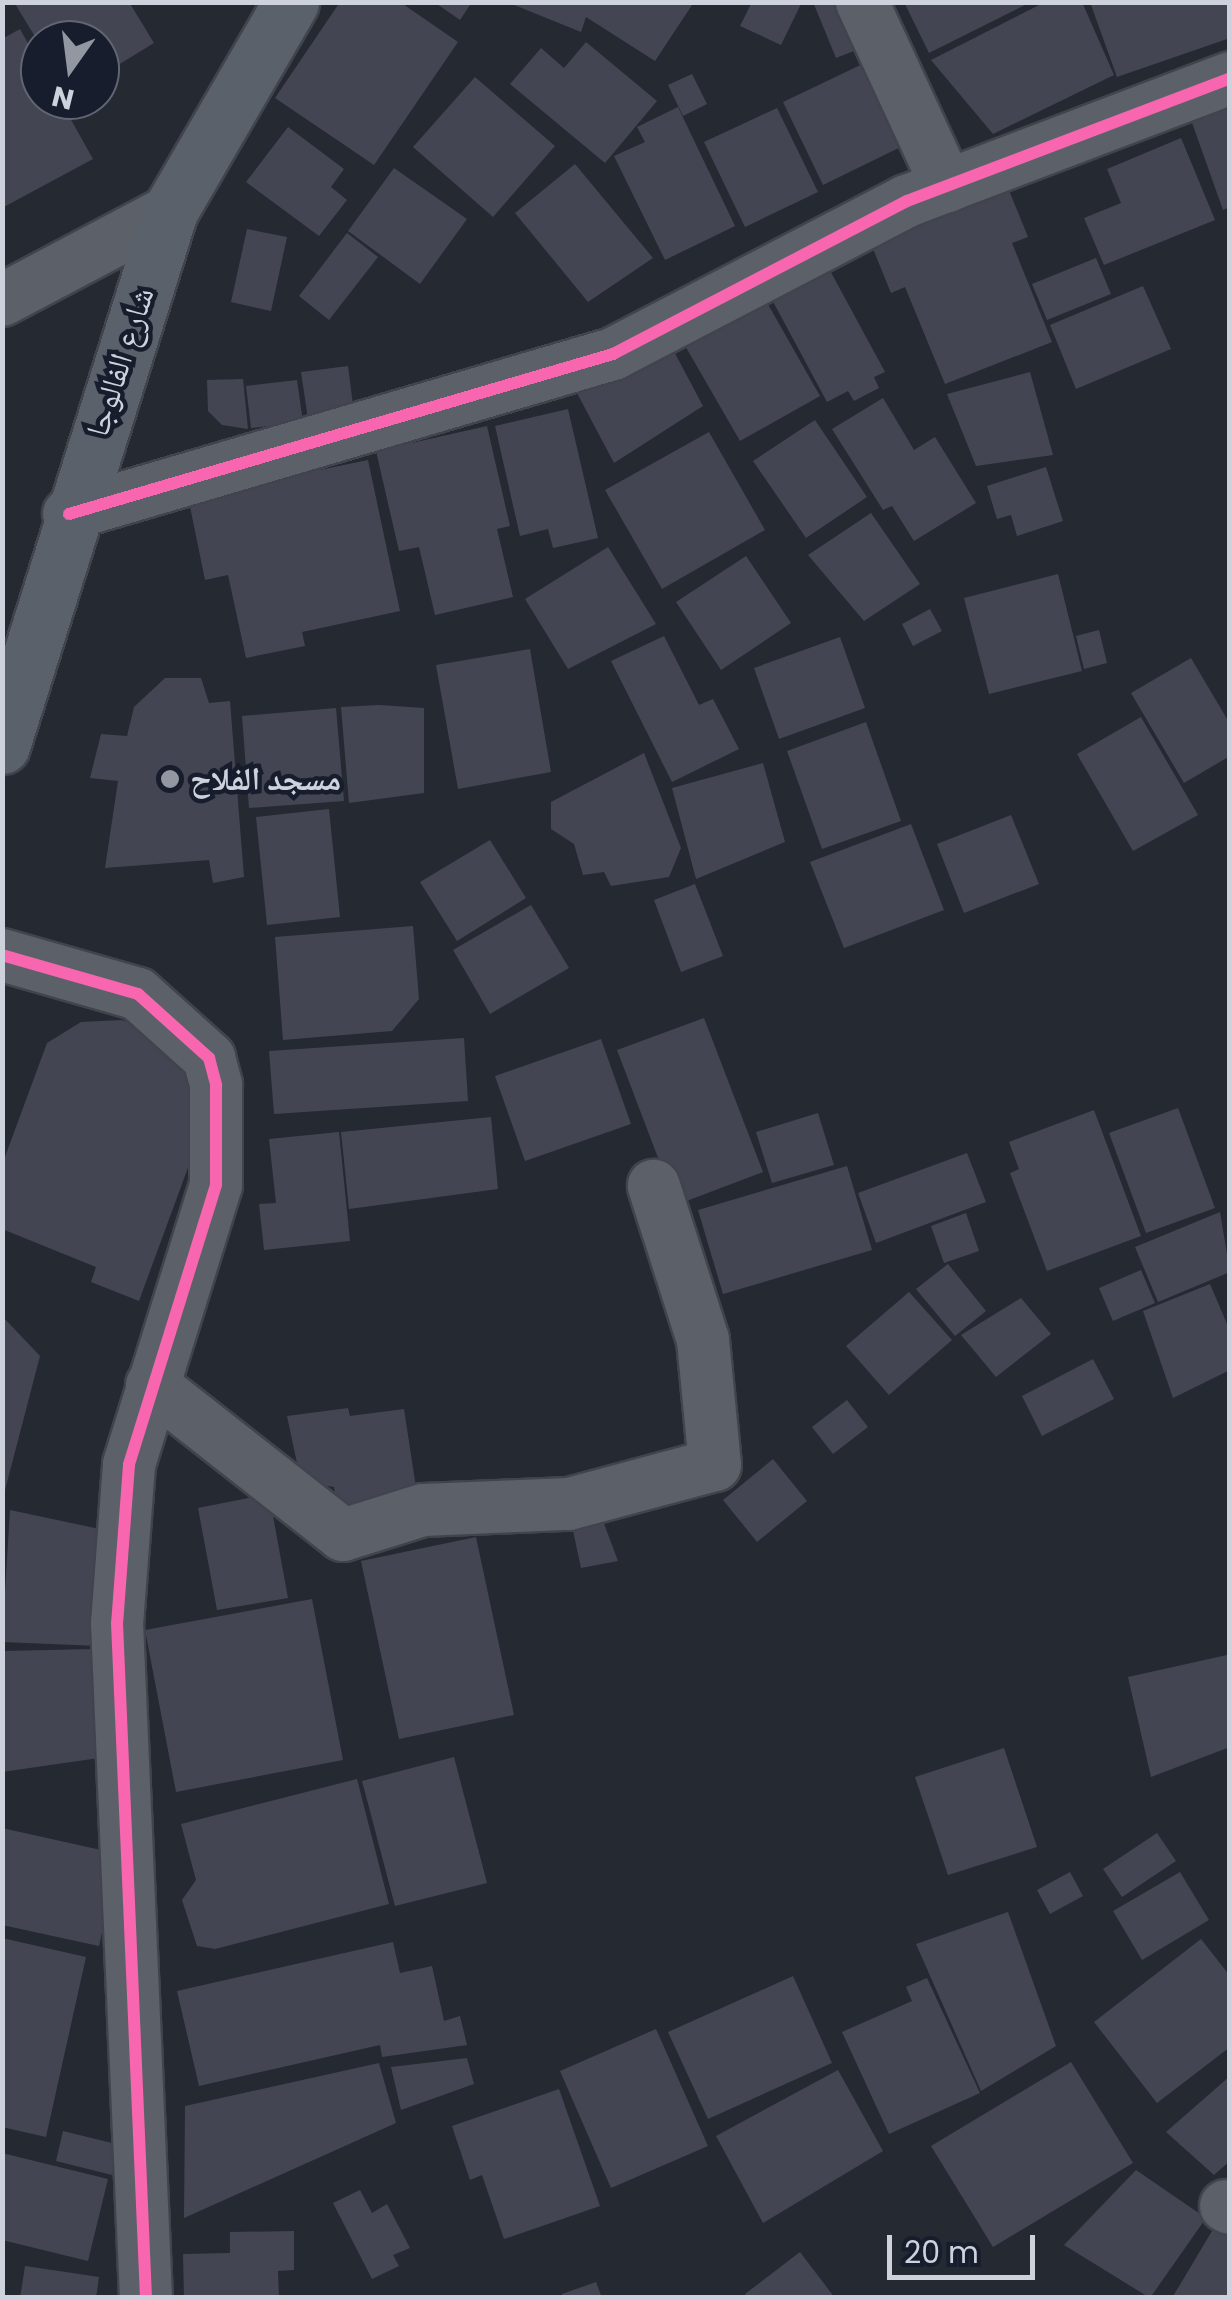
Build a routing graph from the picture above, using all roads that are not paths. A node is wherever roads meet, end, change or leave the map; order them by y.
1 (291, 2) edge
2 (862, 2) edge
3 (1230, 78) edge
4 (947, 186) junction
5 (170, 211) junction
6 (2, 300) edge
7 (69, 514) junction
8 (2, 746) edge
9 (2, 955) edge
10 (654, 1186) dead end
11 (152, 1385) junction
12 (146, 2298) edge

1 - 5 main road, شارع الفالوجا
2 - 4 street
3 - 4 street
4 - 7 street
5 - 6 street
5 - 7 main road, شارع الفالوجا
7 - 8 main road, شارع الفالوجا
9 - 11 street
10 - 11 street
11 - 12 street

